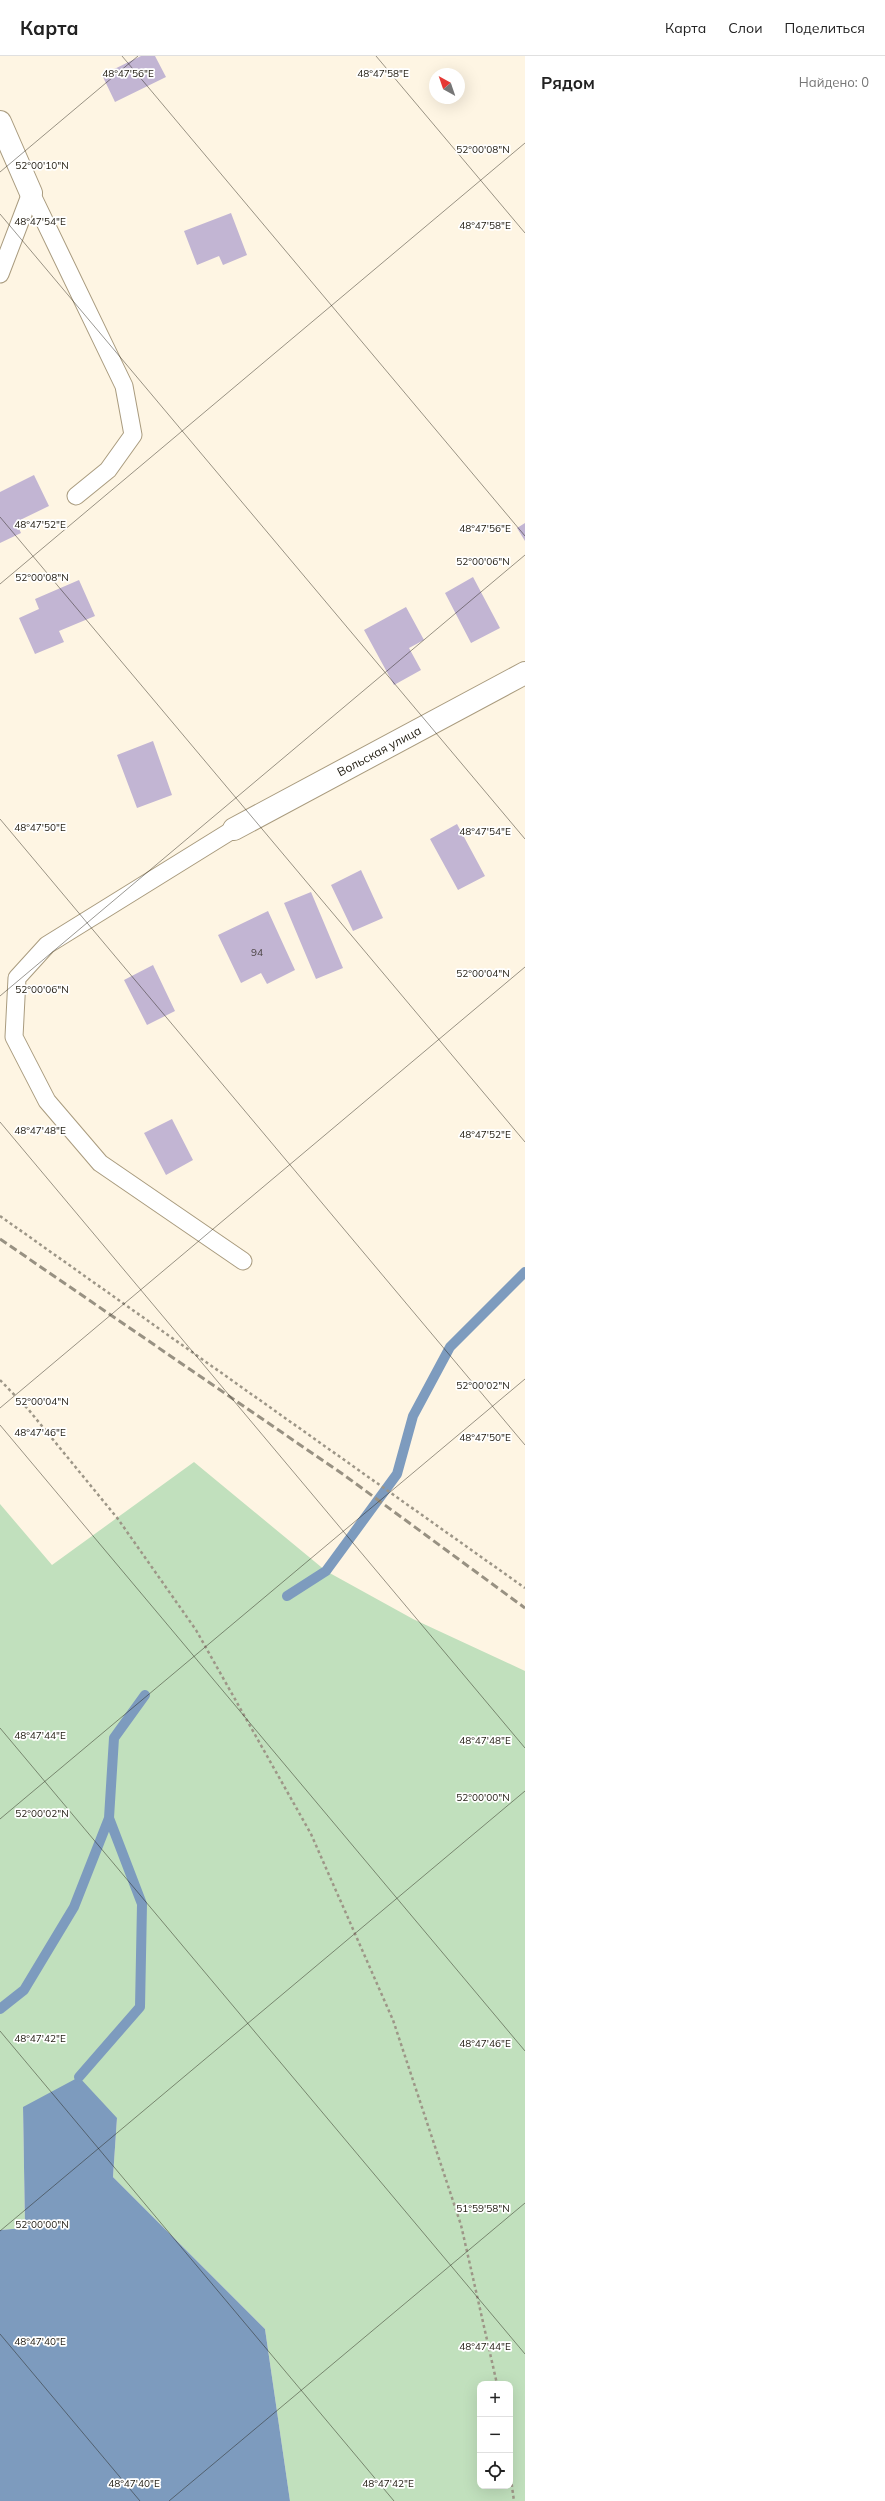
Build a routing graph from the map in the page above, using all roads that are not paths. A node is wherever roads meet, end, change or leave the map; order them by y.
1 (0, 122) edge
2 (31, 193) junction
3 (0, 274) edge
4 (76, 496) dead end
5 (525, 673) edge
6 (234, 829) joint
7 (243, 1261) dead end

1 - 2 street
2 - 3 lane
2 - 4 lane
5 - 6 street, Вольская улица
6 - 7 lane

